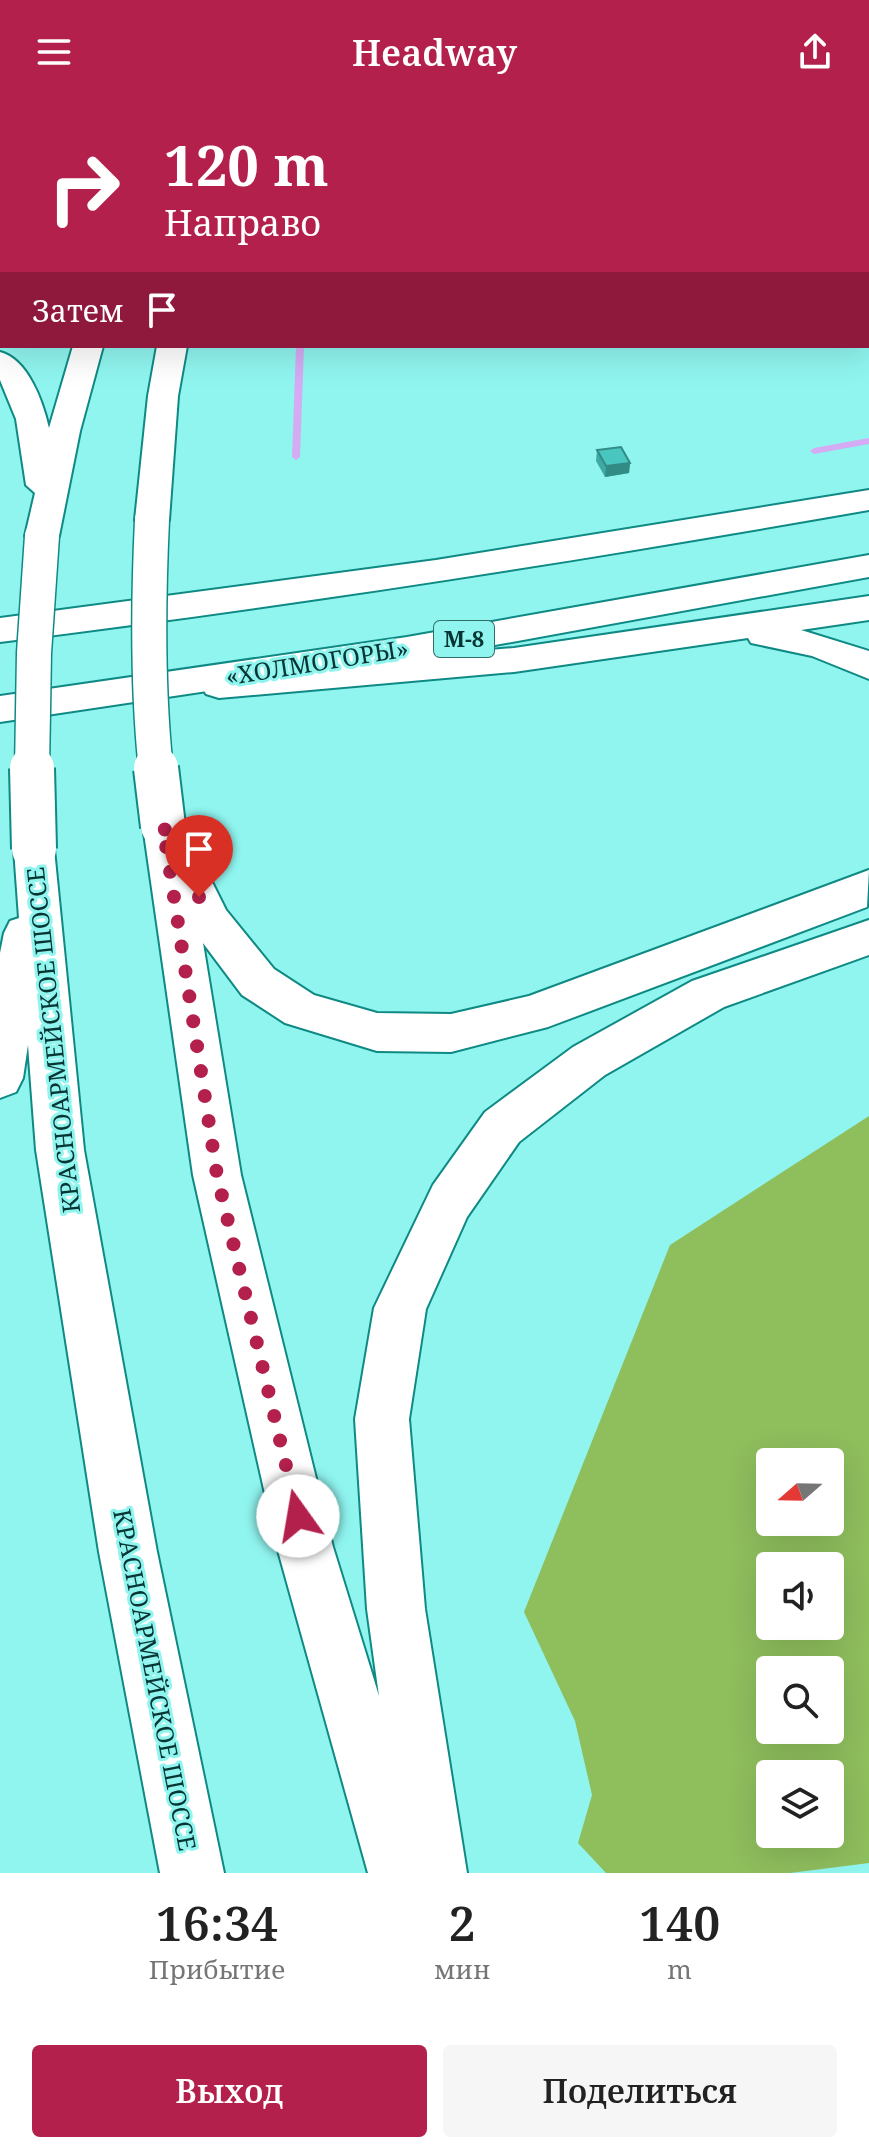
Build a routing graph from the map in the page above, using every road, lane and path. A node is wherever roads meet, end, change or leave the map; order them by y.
1 (70, 348) edge
2 (87, 348) edge
3 (172, 348) edge
4 (0, 361) edge
5 (64, 431) junction
6 (869, 500) edge
7 (44, 528) junction
8 (869, 566) edge
9 (869, 608) edge
10 (0, 628) edge
11 (666, 639) junction
12 (869, 667) edge
13 (101, 696) junction
14 (0, 710) edge
15 (163, 826) junction
16 (35, 860) junction
17 (869, 886) edge
18 (869, 937) edge
19 (0, 1078) edge
20 (192, 1873) edge
21 (400, 1873) edge
22 (435, 1873) edge

1 - 5 main road
2 - 5 main road, КРАСНОАРМЕЙСКОЕ ШОССЕ
3 - 15 main road, bridge
4 - 7 main road
5 - 7 main road, КРАСНОАРМЕЙСКОЕ ШОССЕ
6 - 10 main road
7 - 16 main road, КРАСНОАРМЕЙСКОЕ ШОССЕ, bridge
8 - 13 main road, «ХОЛМОГОРЫ» / М-8
9 - 11 main road
11 - 12 main road
11 - 13 main road
13 - 14 main road, «ХОЛМОГОРЫ» / М-8
15 - 17 main road
15 - 21 main road
16 - 19 main road
16 - 20 main road, КРАСНОАРМЕЙСКОЕ ШОССЕ
18 - 22 main road

